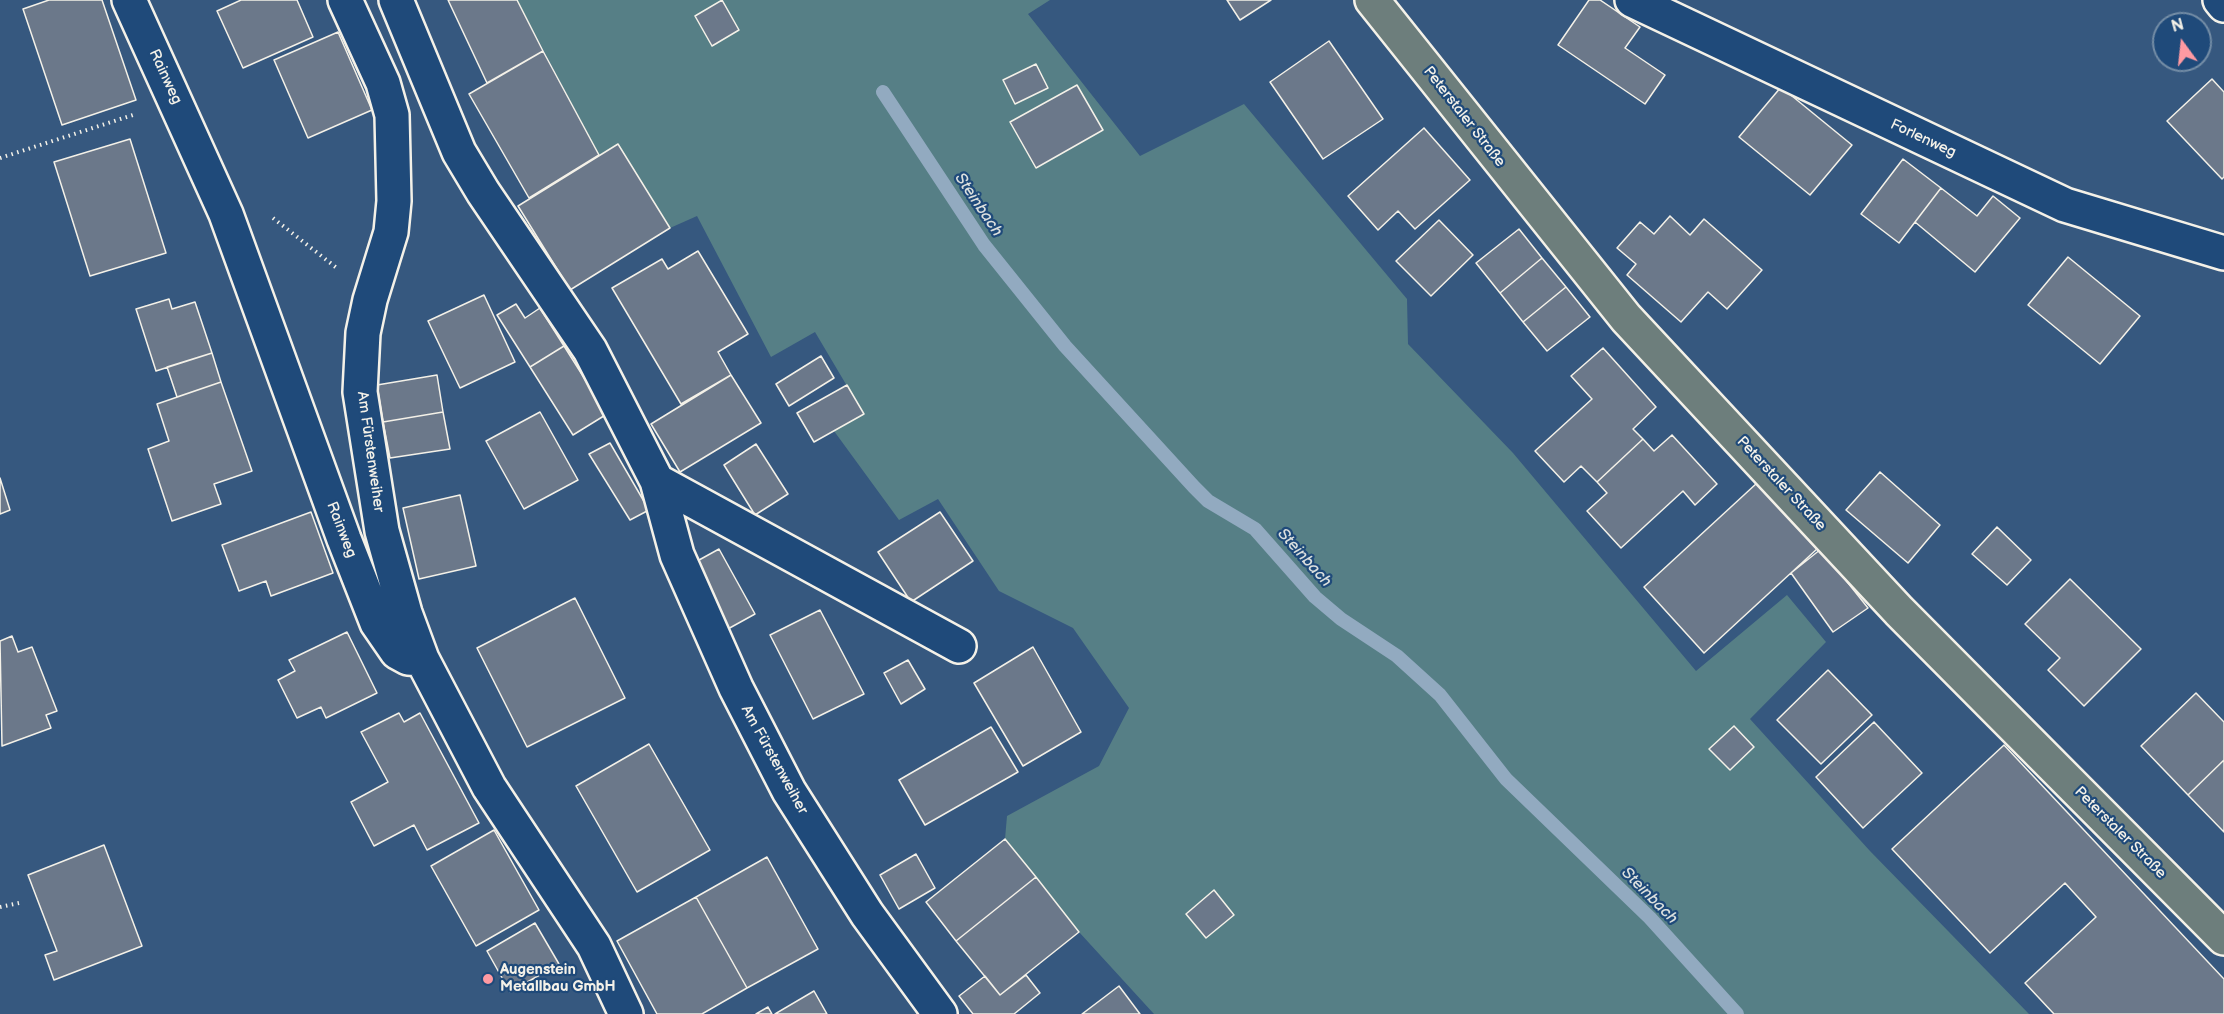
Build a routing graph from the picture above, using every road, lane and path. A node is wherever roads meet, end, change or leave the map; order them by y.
1 (129, 0) edge
2 (345, 0) edge
3 (396, 0) edge
4 (1372, 0) edge
5 (1632, 0) edge
6 (2220, 0) edge
7 (2224, 5) edge
8 (146, 111) dead end
9 (0, 158) edge
10 (270, 215) dead end
11 (2224, 253) edge
12 (345, 273) dead end
13 (657, 481) junction
14 (959, 646) dead end
15 (423, 659) junction
16 (19, 903) dead end
17 (0, 907) edge
18 (2224, 938) edge
19 (626, 1014) edge
20 (940, 1014) edge

1 - 15 street, Rainweg
2 - 15 street, Am Fürstenweiher
3 - 13 street, Am Fürstenweiher
4 - 18 main road, Peterstaler Straße
5 - 11 street, Forlenweg
6 - 7 street
8 - 9 path
10 - 12 path
13 - 14 street
13 - 20 street, Am Fürstenweiher
15 - 19 street
16 - 17 path

